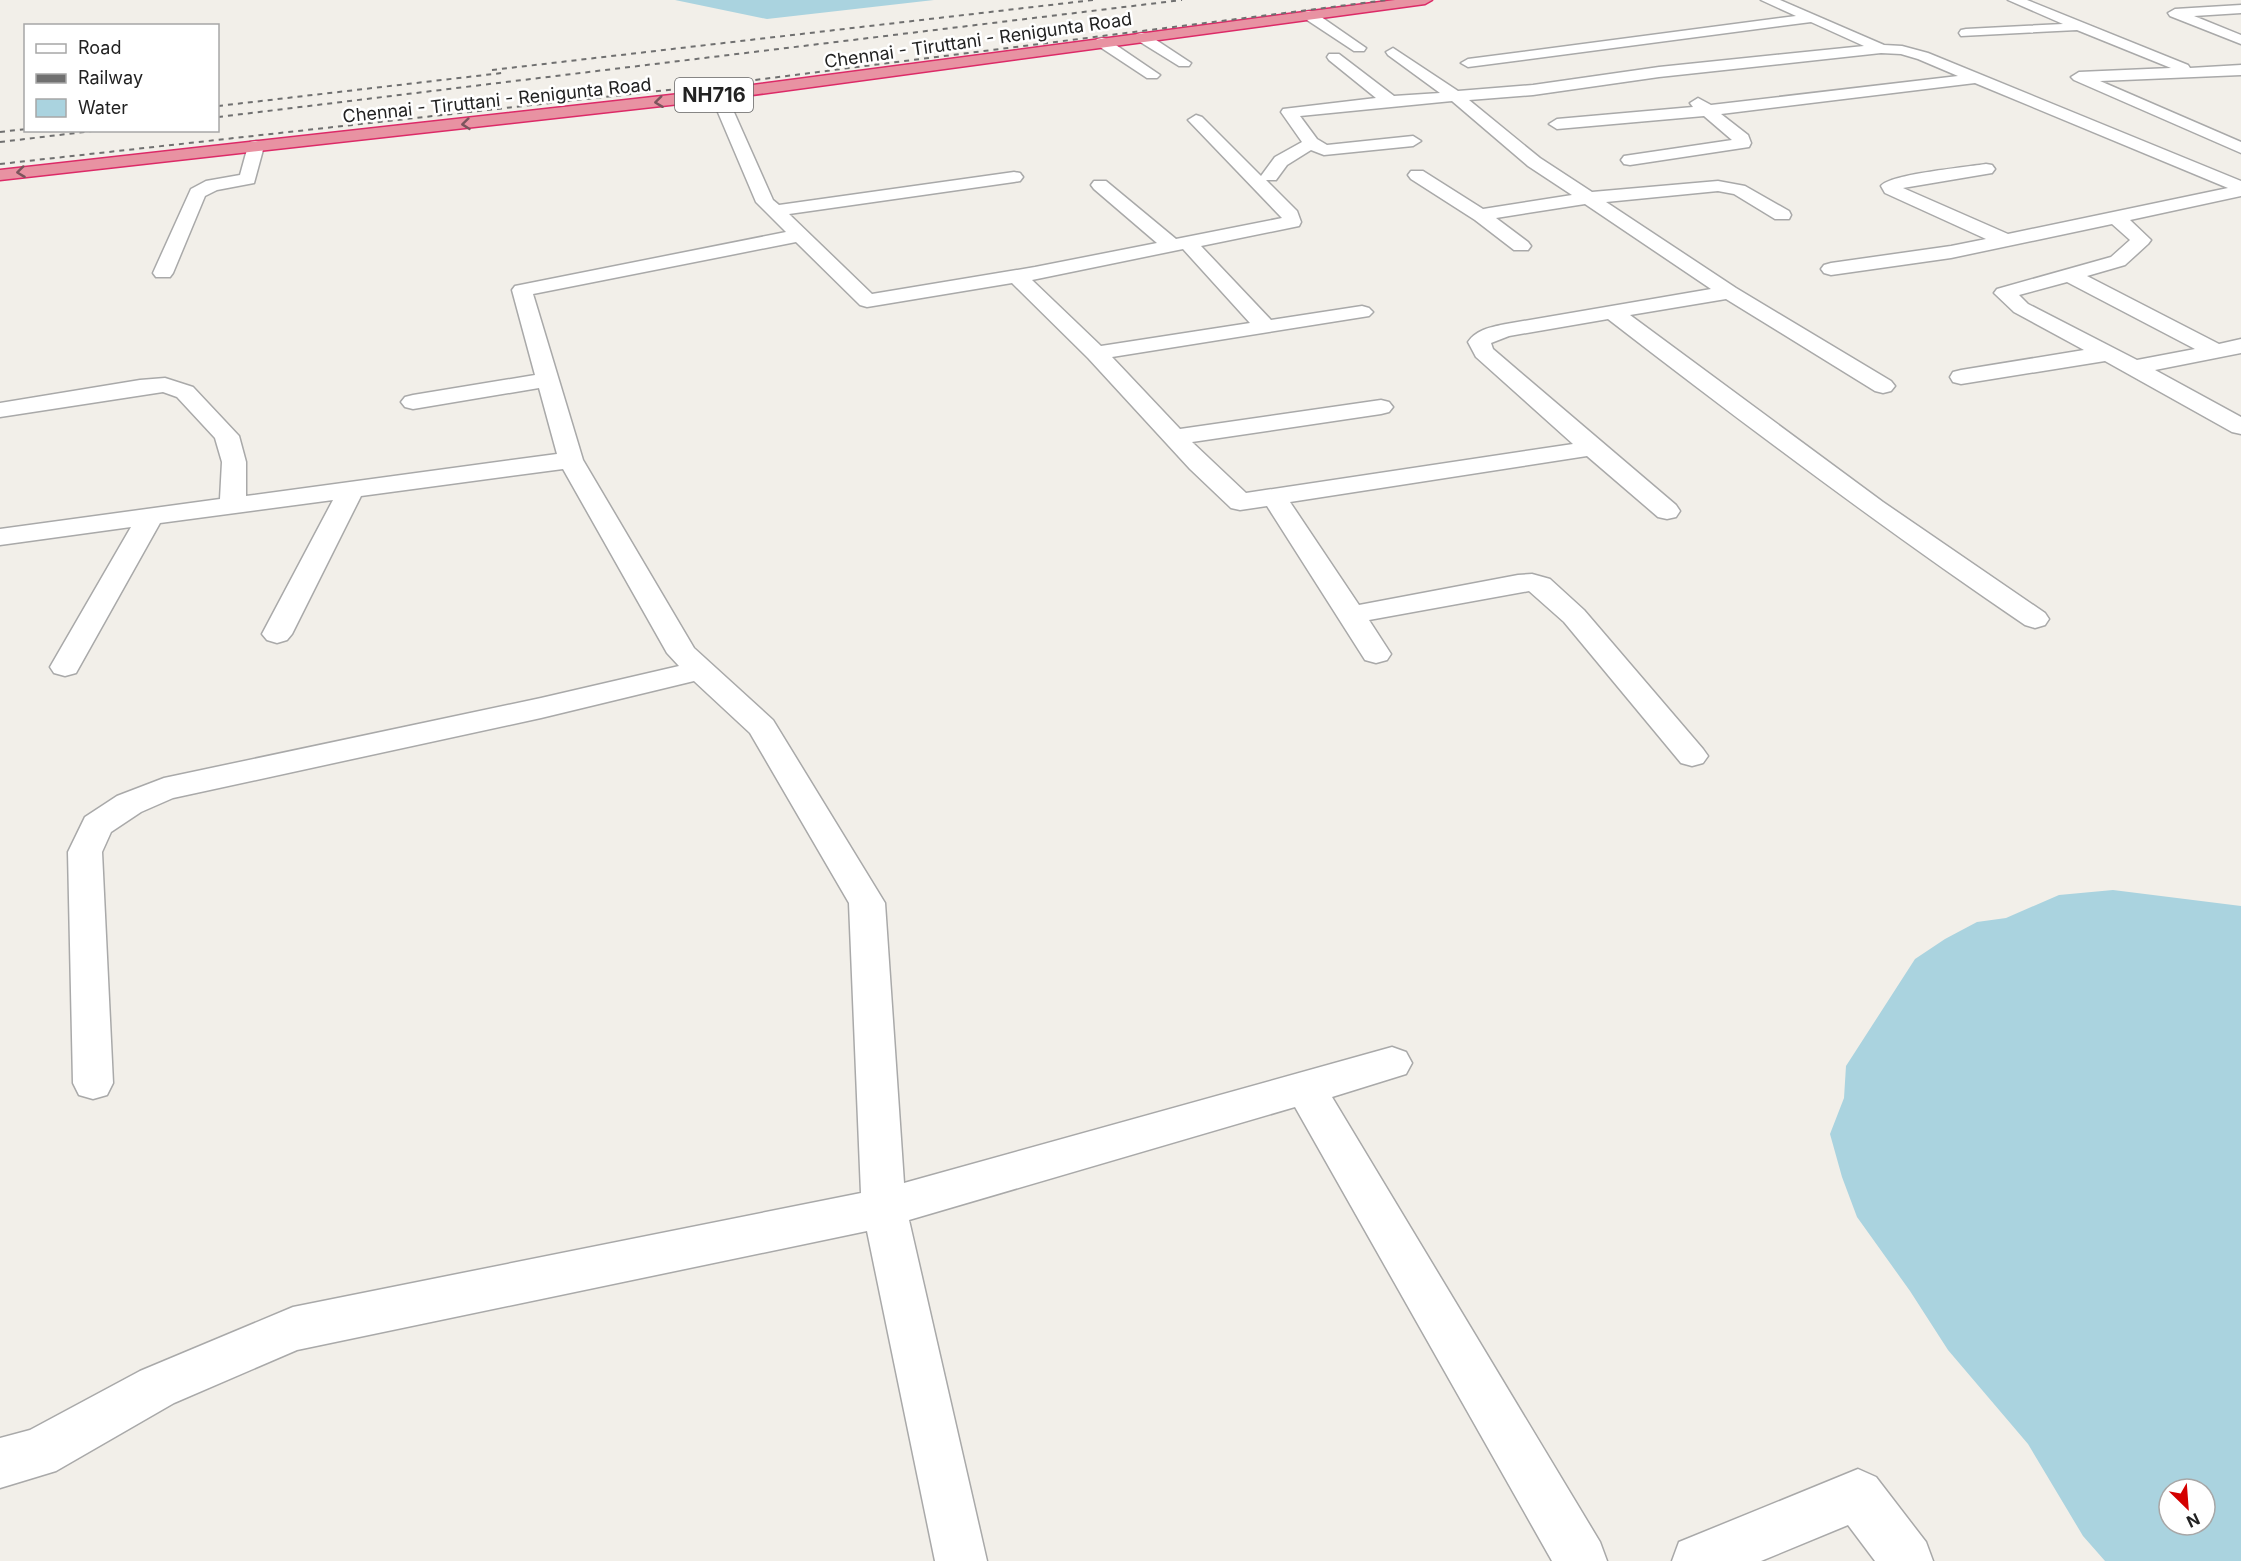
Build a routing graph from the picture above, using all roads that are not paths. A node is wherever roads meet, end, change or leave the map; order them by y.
1 (1371, 0) edge
2 (1425, 0) edge
3 (2015, 0) edge
4 (1770, 1) edge
5 (1749, 5) dead end
6 (2241, 9) edge
7 (1309, 15) junction
8 (1813, 18) junction
9 (2084, 28) junction
10 (1966, 33) dead end
11 (1142, 37) junction
12 (2241, 40) edge
13 (1102, 42) junction
14 (1359, 48) dead end
15 (1881, 50) junction
16 (1393, 52) dead end
17 (2186, 54) dead end
18 (2152, 55) junction
19 (1334, 57) dead end
20 (1184, 63) dead end
21 (1468, 63) dead end
22 (2241, 70) edge
23 (1659, 72) junction
24 (2194, 72) junction
25 (1152, 75) dead end
26 (1977, 78) junction
27 (2232, 87) dead end
28 (710, 89) junction
29 (1455, 96) junction
30 (1390, 101) junction
31 (1705, 111) junction
32 (1196, 120) dead end
33 (1557, 124) dead end
34 (1413, 141) dead end
35 (1311, 143) junction
36 (256, 146) junction
37 (2240, 148) edge
38 (1630, 160) dead end
39 (0, 162) edge
40 (1986, 169) dead end
41 (0, 175) edge
42 (1417, 175) dead end
43 (1270, 176) dead end
44 (1014, 177) dead end
45 (1100, 185) dead end
46 (2241, 189) edge
47 (1589, 198) junction
48 (774, 211) junction
49 (1782, 215) dead end
50 (1482, 216) junction
51 (2116, 217) junction
52 (2058, 228) junction
53 (800, 235) junction
54 (2005, 240) junction
55 (1180, 245) junction
56 (1521, 246) dead end
57 (2124, 256) junction
58 (1832, 269) dead end
59 (163, 273) dead end
60 (2069, 275) junction
61 (1016, 276) junction
62 (1729, 292) junction
63 (1362, 312) dead end
64 (1612, 312) junction
65 (1266, 327) junction
66 (2241, 346) edge
67 (2216, 351) junction
68 (1096, 353) junction
69 (2109, 354) junction
70 (2136, 367) junction
71 (1961, 377) dead end
72 (548, 380) junction
73 (1883, 386) dead end
74 (413, 402) dead end
75 (1381, 407) dead end
76 (0, 410) edge
77 (2241, 427) edge
78 (1174, 437) junction
79 (1592, 448) junction
80 (571, 460) junction
81 (351, 490) junction
82 (1274, 497) junction
83 (233, 506) junction
84 (1667, 511) dead end
85 (150, 517) junction
86 (0, 537) edge
87 (1352, 615) junction
88 (2035, 619) dead end
89 (277, 634) dead end
90 (1376, 654) dead end
91 (65, 667) dead end
92 (701, 670) junction
93 (1692, 756) dead end
94 (1392, 1063) dead end
95 (93, 1083) dead end
96 (1305, 1088) junction
97 (884, 1208) junction
98 (0, 1463) edge
99 (961, 1561) edge
100 (1581, 1561) edge
101 (1698, 1561) edge
102 (1907, 1561) edge

1 - 28 highway, Chennai - Tiruttani - Renigunta Road
2 - 7 highway, Chennai - Tiruttani - Renigunta Road / NH716
3 - 9 street
4 - 5 street
4 - 8 street
6 - 12 street
7 - 11 highway, Chennai - Tiruttani - Renigunta Road / NH716
7 - 14 street
8 - 15 street
8 - 21 street
9 - 10 street
9 - 18 street
11 - 13 highway, Chennai - Tiruttani - Renigunta Road / NH716
11 - 20 street
13 - 25 street
13 - 28 highway, Chennai - Tiruttani - Renigunta Road / NH716
15 - 23 street
15 - 26 street
16 - 29 street
17 - 18 street
18 - 24 street
19 - 30 street
22 - 24 street
23 - 29 street
23 - 31 street
24 - 27 street
24 - 37 street
26 - 31 street
26 - 46 street
28 -> 36 highway, Chennai - Tiruttani - Renigunta Road / NH716
28 - 39 highway, Chennai - Tiruttani - Renigunta Road
28 - 48 street
29 - 30 street
29 - 47 street
30 - 35 street
31 - 33 street
31 - 38 street
32 - 55 street
34 - 35 street
35 - 43 street
36 -> 41 highway, Chennai - Tiruttani - Renigunta Road / NH716
36 - 59 street
40 - 54 street
42 - 50 street
44 - 48 street
45 - 55 street
46 - 51 street
47 - 49 street
47 - 50 street
47 - 62 street
48 - 53 street
50 - 56 street
51 - 52 street
51 - 57 street
52 - 54 street
52 - 57 street
53 - 61 street
53 - 72 street
54 - 58 street
55 - 61 street
55 - 65 street
57 - 60 street
60 - 67 street
60 - 69 street
61 - 68 street
62 - 64 street
62 - 73 street
63 - 65 street
64 - 79 street
64 - 88 street
65 - 68 street
66 - 67 street
67 - 70 street
68 - 78 street
69 - 70 street
69 - 71 street
70 - 77 street
72 - 74 street
72 - 80 street
75 - 78 street
76 - 83 street
78 - 82 street
79 - 82 street
79 - 84 street
80 - 81 street
80 - 92 street
81 - 83 street
81 - 89 street
82 - 87 street
83 - 85 street
85 - 86 street
85 - 91 street
87 - 90 street
87 - 93 street
92 - 95 street
92 - 97 street
94 - 96 street
96 - 97 street
96 - 100 street
97 - 98 street
97 - 99 street
101 - 102 street

